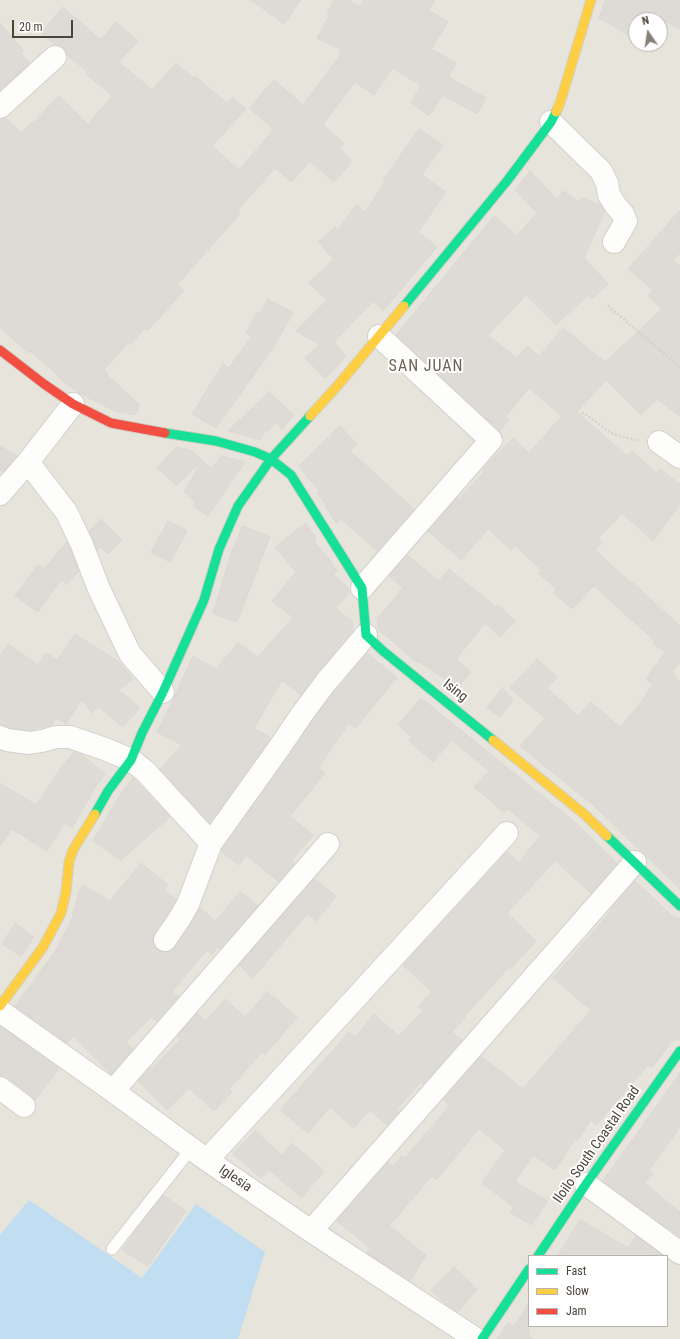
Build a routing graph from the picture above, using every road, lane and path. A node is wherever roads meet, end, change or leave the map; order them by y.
1 (591, 0) edge
2 (55, 57) dead end
3 (0, 107) edge
4 (551, 122) junction
5 (614, 242) dead end
6 (608, 306) dead end
7 (379, 336) junction
8 (0, 350) edge
9 (680, 367) edge
10 (72, 404) junction
11 (582, 412) dead end
12 (659, 442) joint
13 (680, 457) edge
14 (271, 459) junction
15 (28, 462) junction
16 (0, 494) edge
17 (362, 588) junction
18 (366, 635) junction
19 (163, 692) junction
20 (0, 737) edge
21 (131, 760) junction
22 (507, 833) dead end
23 (211, 843) junction
24 (328, 844) dead end
25 (635, 862) junction
26 (680, 906) edge
27 (165, 940) dead end
28 (0, 1006) edge
29 (0, 1011) edge
30 (680, 1051) edge
31 (0, 1088) edge
32 (113, 1091) junction
33 (24, 1106) dead end
34 (199, 1154) junction
35 (586, 1184) junction
36 (311, 1231) junction
37 (112, 1249) dead end
38 (680, 1254) edge
39 (539, 1255) edge
40 (528, 1271) edge
41 (476, 1339) edge
42 (482, 1339) edge

1 - 4 street
2 - 3 street
4 - 5 street
4 - 7 street
6 - 9 path
7 - 14 street
7 - 17 street
8 - 10 street
10 - 14 street
10 - 15 street
11 - 12 path
12 - 13 street
14 - 17 street
14 - 19 street
15 - 16 street
15 - 19 street
17 - 18 street
18 - 23 street
18 - 25 street, Ising
19 - 21 street
20 - 21 street
21 - 23 street
21 - 28 street
22 - 34 street
23 - 27 street
24 - 32 street
25 - 26 street, Ising
25 - 36 street
29 - 32 street, Iglesia
30 - 35 street, Iloilo South Coastal Road
31 - 33 street
32 - 34 street, Iglesia
34 - 36 street, Iglesia
34 - 37 lane
35 - 38 street
35 - 39 street, Iloilo South Coastal Road
36 - 41 street, Iglesia
40 - 42 street

